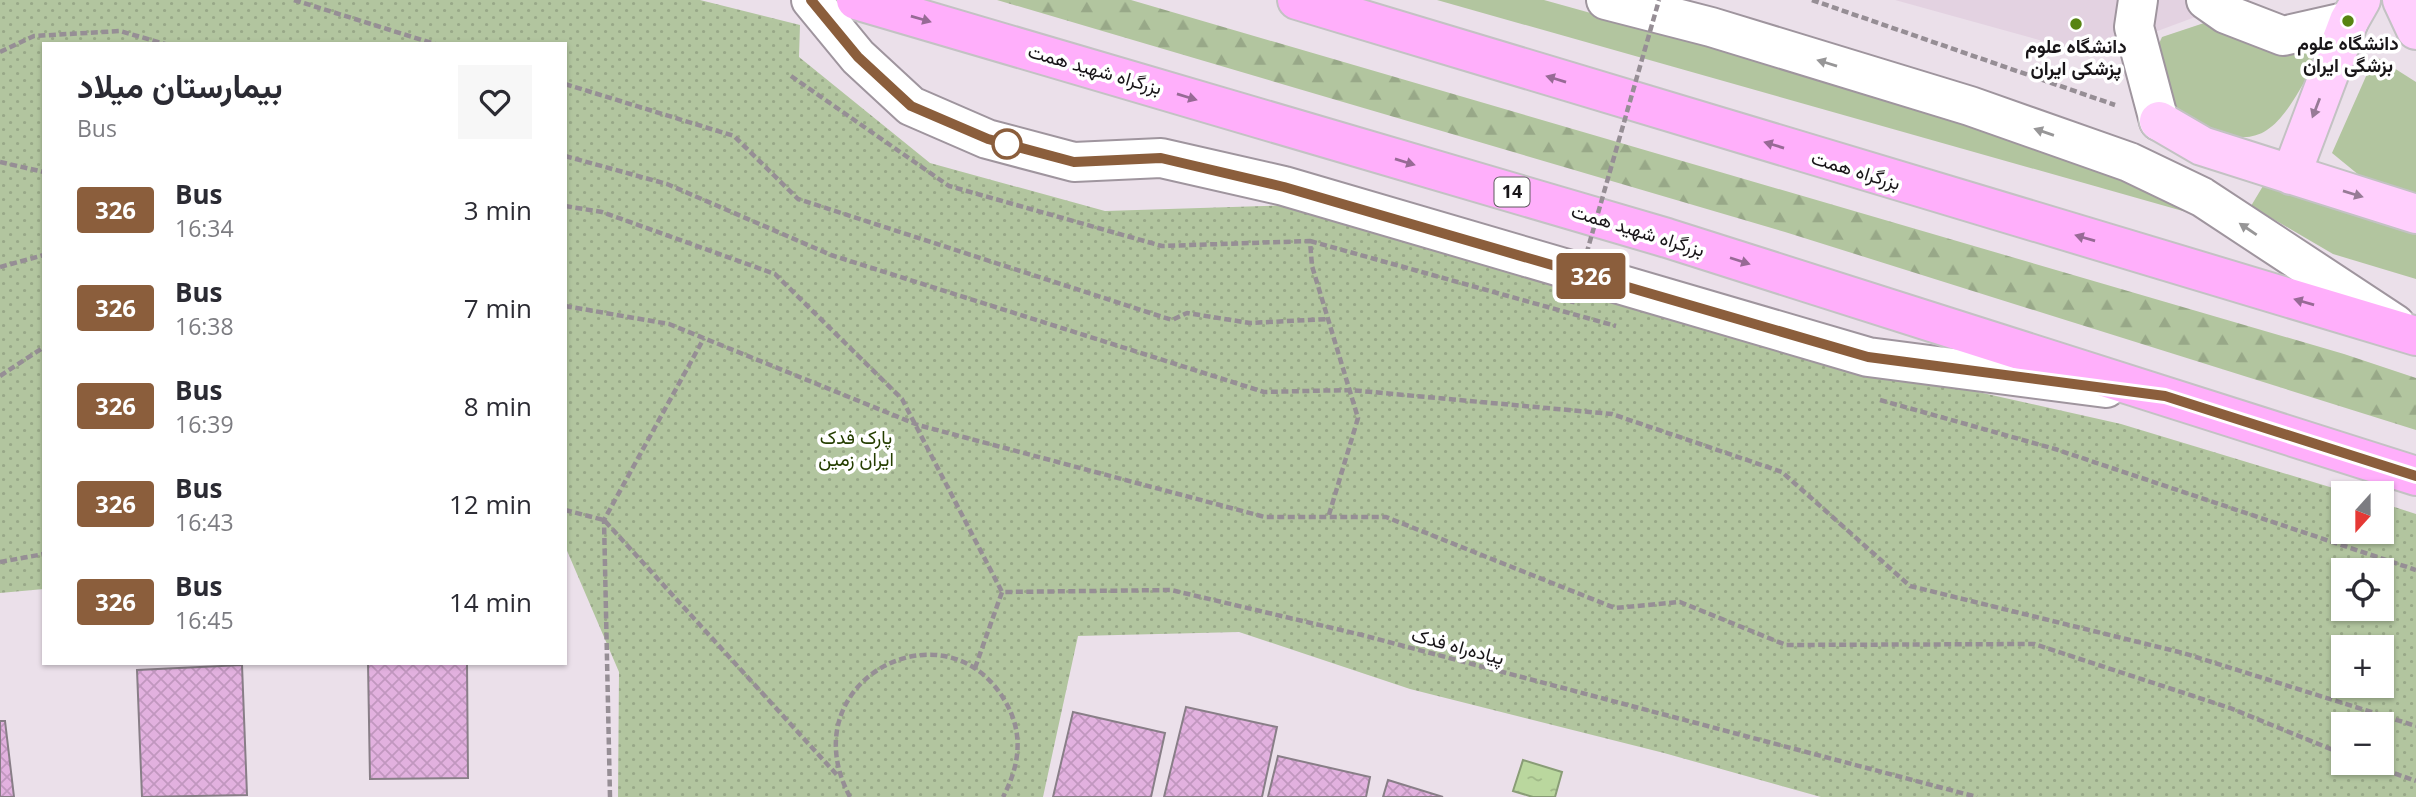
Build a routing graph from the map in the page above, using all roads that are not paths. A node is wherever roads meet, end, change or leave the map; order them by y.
1 (811, 0) edge
2 (856, 0) edge
3 (1297, 0) edge
4 (1606, 0) edge
5 (2138, 0) edge
6 (2206, 0) edge
7 (2402, 0) edge
8 (2355, 11) edge
9 (2416, 30) edge
10 (2160, 121) joint
11 (2291, 175) junction
12 (2416, 214) edge
13 (2412, 334) edge
14 (2165, 396) junction
15 (2416, 476) edge

1 - 14 lane
2 -> 14 highway, بزرگراه شهید همت / 14
13 -> 3 highway, بزرگراه همت
13 -> 4 lane
5 - 10 lane
6 - 8 lane
7 - 9 main road
8 -> 11 main road
10 - 11 main road
11 -> 12 main road
14 - 15 highway, بزرگراه شهید همت / 14

